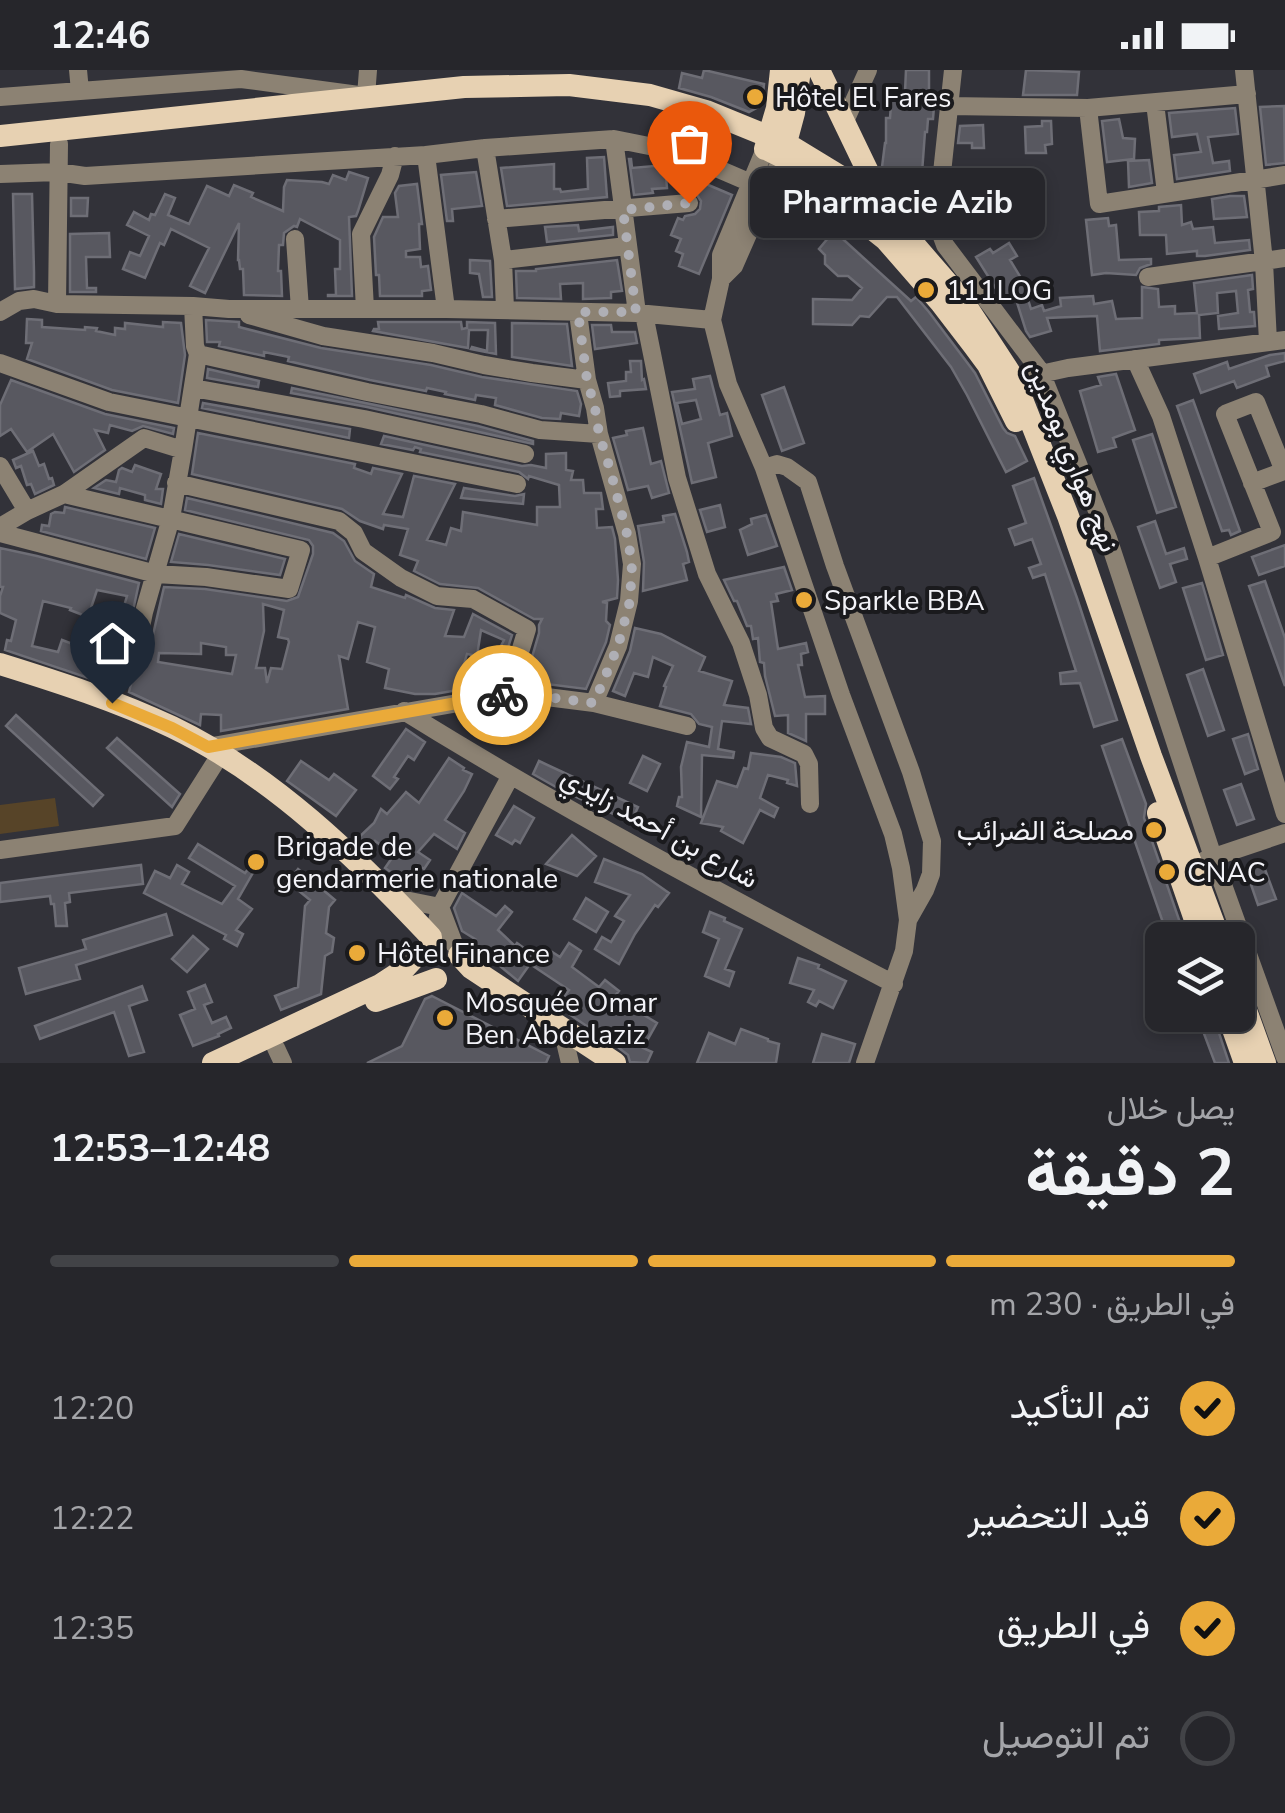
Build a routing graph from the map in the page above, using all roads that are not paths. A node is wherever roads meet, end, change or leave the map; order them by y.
1 (78, 70) edge
2 (368, 70) edge
3 (800, 70) edge
4 (819, 70) edge
5 (868, 70) edge
6 (953, 70) edge
7 (1244, 70) edge
8 (780, 79) edge
9 (80, 91) junction
10 (1247, 94) junction
11 (0, 96) edge
12 (366, 96) junction
13 (1155, 102) junction
14 (948, 106) junction
15 (1088, 108) junction
16 (725, 118) junction
17 (845, 122) junction
18 (0, 136) edge
19 (614, 139) junction
20 (58, 144) junction
21 (776, 146) junction
22 (485, 148) junction
23 (0, 151) edge
24 (426, 155) junction
25 (395, 156) junction
26 (58, 172) junction
27 (0, 174) edge
28 (1285, 176) edge
29 (1255, 179) junction
30 (751, 182) junction
31 (1166, 193) junction
32 (689, 203) dead end
33 (880, 206) junction
34 (623, 210) junction
35 (496, 219) junction
36 (294, 239) dead end
37 (627, 246) junction
38 (1285, 258) edge
39 (502, 260) junction
40 (1264, 262) junction
41 (1148, 276) dead end
42 (720, 279) junction
43 (58, 304) junction
44 (193, 306) junction
45 (365, 308) junction
46 (446, 308) junction
47 (230, 309) junction
48 (300, 309) junction
49 (506, 309) junction
50 (0, 312) edge
51 (578, 312) junction
52 (640, 313) junction
53 (712, 320) junction
54 (1277, 341) edge
55 (198, 354) junction
56 (1135, 358) junction
57 (0, 363) edge
58 (1041, 372) junction
59 (587, 380) junction
60 (1006, 381) junction
61 (193, 388) junction
62 (188, 418) junction
63 (599, 434) junction
64 (183, 450) junction
65 (525, 454) dead end
66 (0, 466) edge
67 (764, 468) junction
68 (1284, 471) edge
69 (176, 483) junction
70 (1252, 483) junction
71 (517, 484) dead end
72 (64, 494) junction
73 (28, 511) junction
74 (172, 518) junction
75 (0, 530) edge
76 (1278, 530) edge
77 (1208, 558) junction
78 (156, 574) junction
79 (134, 662) dead end
80 (0, 664) edge
81 (515, 693) junction
82 (594, 703) junction
83 (404, 711) junction
84 (687, 726) dead end
85 (214, 751) junction
86 (510, 777) junction
87 (810, 804) dead end
88 (1285, 814) edge
89 (1285, 833) edge
90 (0, 850) edge
91 (1203, 861) junction
92 (395, 898) junction
93 (440, 907) junction
94 (908, 920) junction
95 (1196, 922) edge
96 (1216, 922) edge
97 (437, 953) junction
98 (894, 984) junction
99 (1239, 1032) edge
100 (1249, 1032) edge
101 (568, 1054) edge
102 (280, 1055) edge
103 (1256, 1057) edge
104 (1285, 1057) edge
105 (213, 1063) edge
106 (242, 1063) edge
107 (592, 1063) edge
108 (615, 1063) edge
109 (865, 1063) edge
110 (1274, 1063) edge

1 - 9 street
2 - 12 street
3 - 21 main road
4 - 17 main road
5 - 17 street
6 - 14 street
7 - 10 street
8 - 16 main road
8 - 21 main road
9 - 11 street
9 - 12 street
10 - 13 street
10 - 29 street
12 - 16 main road, نهج هواري بومدين
12 - 18 main road, نهج هواري بومدين
13 - 15 street
13 - 31 street
14 - 15 street
14 - 58 street
15 - 31 street
16 - 21 main road, نهج هواري بومدين
17 - 33 main road
19 - 22 street
19 - 30 street
19 - 34 street
20 - 21 main road, نهج هواري بومدين
20 - 23 main road, نهج هواري بومدين
20 - 26 street
21 - 30 street
21 - 33 main road, نهج هواري بومدين
21 - 42 street
21 - 60 main road, نهج هواري بومدين
22 - 24 street
22 - 35 street
24 - 25 street
24 - 46 street
25 - 26 street
25 - 45 street
26 - 27 street
26 - 43 street
28 - 29 street
29 - 31 street
29 - 40 street
30 - 42 street
32 - 34 street
33 - 60 main road, نهج هواري بومدين
34 - 35 street
34 - 37 street
35 - 39 street
36 - 48 street
37 - 39 street
37 - 52 street
38 - 40 street
39 - 49 street
40 - 41 street
40 - 54 street
42 - 53 street
43 - 44 street
43 - 50 street
44 - 47 street
44 - 55 street
45 - 46 street
45 - 48 street
46 - 49 street
47 - 48 street
47 - 59 street
49 - 51 street
51 - 52 street
51 - 59 street
52 - 53 street
52 - 87 street
53 - 67 street
54 - 56 street
55 - 61 street
55 - 63 street
56 - 58 street
56 - 77 street
57 - 62 street
58 - 60 street
58 - 91 street
59 - 63 street
60 - 91 main road, نهج هواري بومدين
60 - 95 main road, نهج هواري بومدين
61 - 62 street
61 - 65 street
62 - 64 street
62 - 71 street
63 - 82 street
64 - 69 street
64 - 72 street
66 - 73 street
67 - 94 street
67 - 94 street
68 - 70 street
68 - 70 street
69 - 74 street
69 - 81 street
70 - 76 street
72 - 73 street
72 - 74 street
73 - 75 street
74 - 78 street
74 - 78 street
75 - 78 street
76 - 77 street
77 - 88 street
78 - 79 street
80 - 85 main road
81 - 82 street
81 - 83 street
82 - 84 street
83 - 85 street
83 - 86 street, شارع بن أحمد زايدي
85 - 90 street
85 - 92 main road
86 - 93 street
86 - 98 street, شارع بن أحمد زايدي
89 - 91 street
91 - 96 main road, نهج هواري بومدين
91 - 104 street
92 - 93 street
92 - 97 main road
93 - 97 street
94 - 98 street
97 - 101 main road
97 - 102 main road
97 - 105 main road
97 - 108 main road
98 - 109 street
99 - 103 main road
100 - 103 main road
101 - 107 main road
102 - 106 main road
103 - 110 main road

